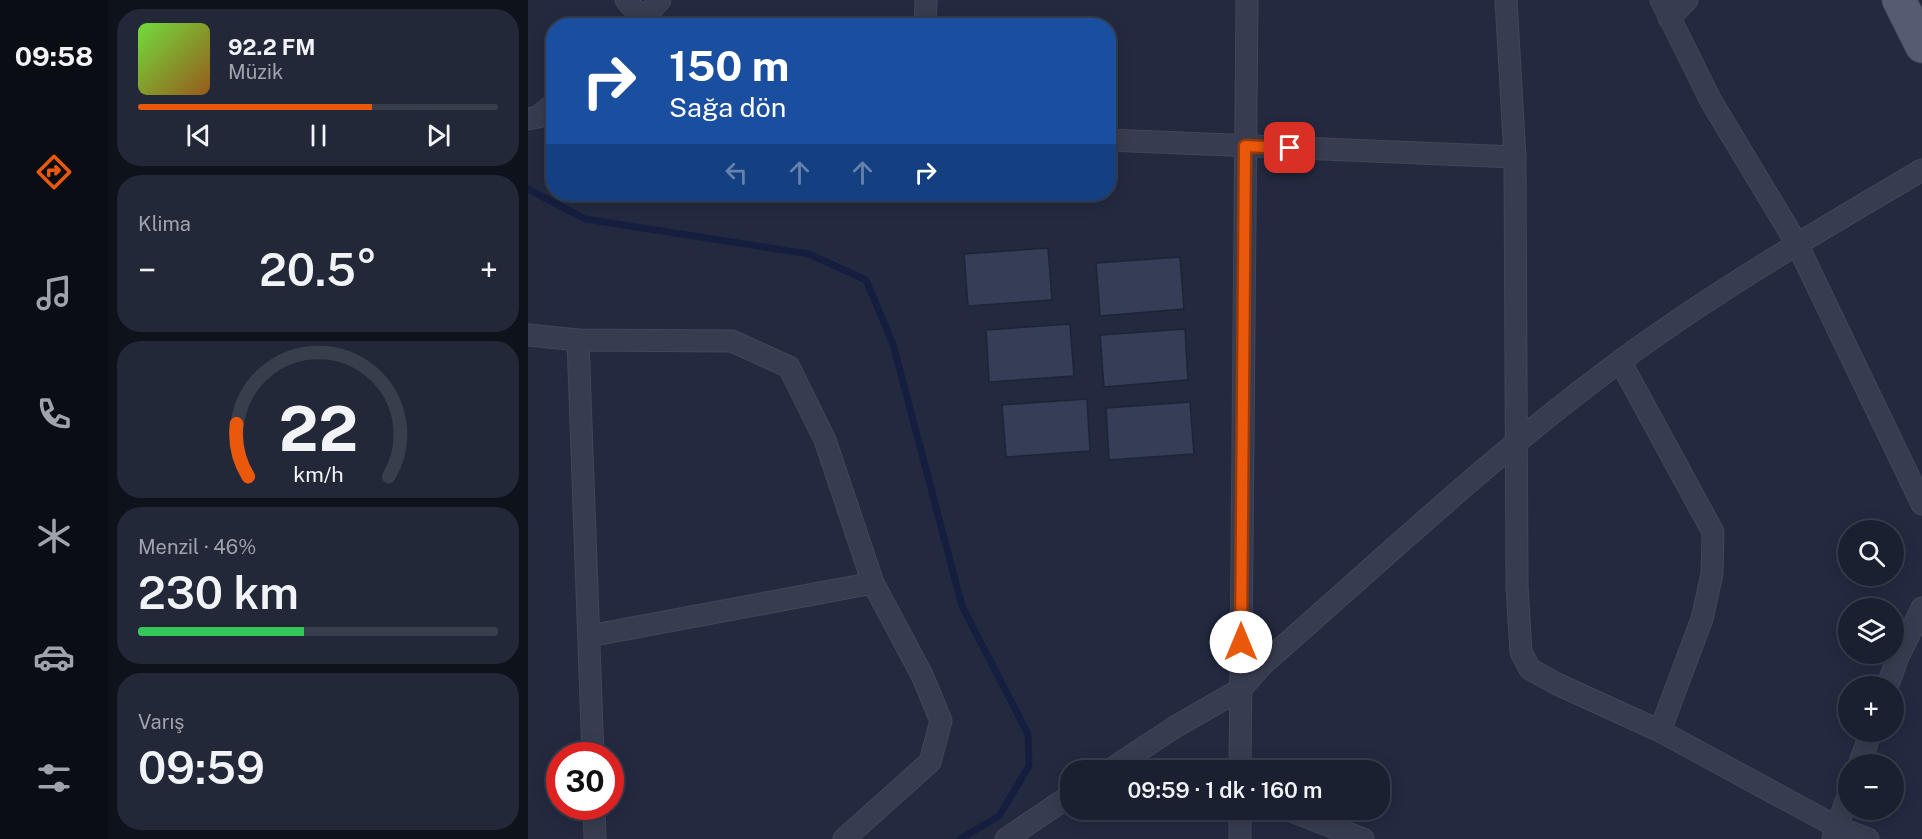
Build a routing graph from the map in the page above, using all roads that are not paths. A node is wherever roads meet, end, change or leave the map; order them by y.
1 (626, 0) edge
2 (660, 0) edge
3 (926, 0) edge
4 (1247, 0) edge
5 (1506, 0) edge
6 (1686, 0) edge
7 (1899, 0) edge
8 (1665, 9) edge
9 (637, 18) edge
10 (644, 18) edge
11 (925, 18) edge
12 (1922, 46) edge
13 (1116, 140) edge
14 (1245, 146) junction
15 (1515, 157) junction
16 (1922, 170) edge
17 (1797, 244) junction
18 (528, 335) edge
19 (578, 340) junction
20 (1620, 361) junction
21 (1516, 444) junction
22 (1922, 504) edge
23 (873, 583) junction
24 (1922, 608) edge
25 (589, 636) junction
26 (1891, 676) edge
27 (1241, 689) junction
28 (1660, 731) junction
29 (593, 742) edge
30 (1124, 760) edge
31 (1240, 760) edge
32 (1060, 802) edge
33 (595, 820) edge
34 (1240, 820) edge
35 (1315, 820) edge
36 (1835, 833) edge
37 (1007, 838) edge
38 (596, 839) edge
39 (844, 839) edge
40 (1240, 839) edge
41 (1363, 839) edge
42 (1868, 839) edge

1 - 9 street
2 - 10 street
3 - 11 street
4 - 14 street
5 - 15 street
6 - 8 street
7 - 12 main road
8 - 17 street
13 - 14 street
14 - 15 street
14 - 27 street
15 - 21 street
16 - 17 street
17 - 20 street
17 - 22 street
18 - 19 street
19 - 23 street
19 - 25 street
20 - 21 street
20 - 28 street
21 - 27 street
21 - 28 street
23 - 25 street
23 - 39 street
24 - 26 street
25 - 29 street
27 - 30 street
27 - 31 street
28 - 36 street
32 - 37 street
33 - 38 street
34 - 40 street
35 - 41 street
36 - 42 street

